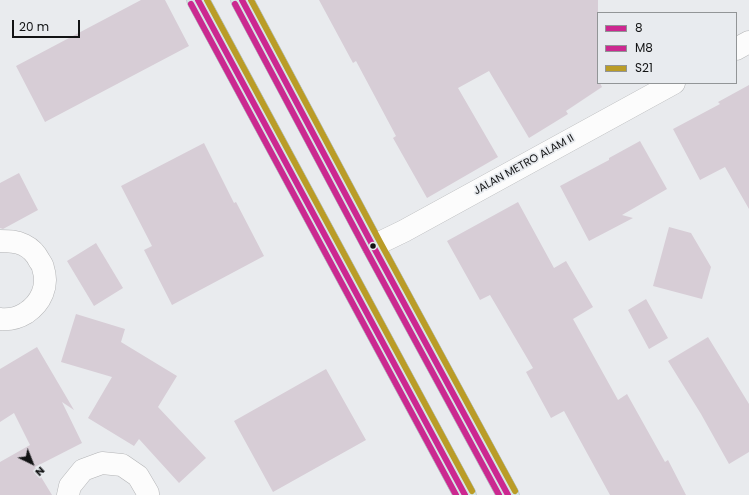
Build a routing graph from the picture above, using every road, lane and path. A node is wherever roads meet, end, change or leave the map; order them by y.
1 (198, 0) edge
2 (242, 0) edge
3 (749, 42) edge
4 (737, 48) edge
5 (672, 84) edge
6 (0, 241) edge
7 (373, 246) junction
8 (0, 319) edge
9 (68, 495) edge
10 (148, 495) edge
11 (465, 495) edge
12 (508, 495) edge

1 - 11 highway
2 - 7 highway
3 - 4 street
5 - 7 street, JALAN METRO ALAM II
6 - 8 street
7 - 12 highway
9 - 10 street

